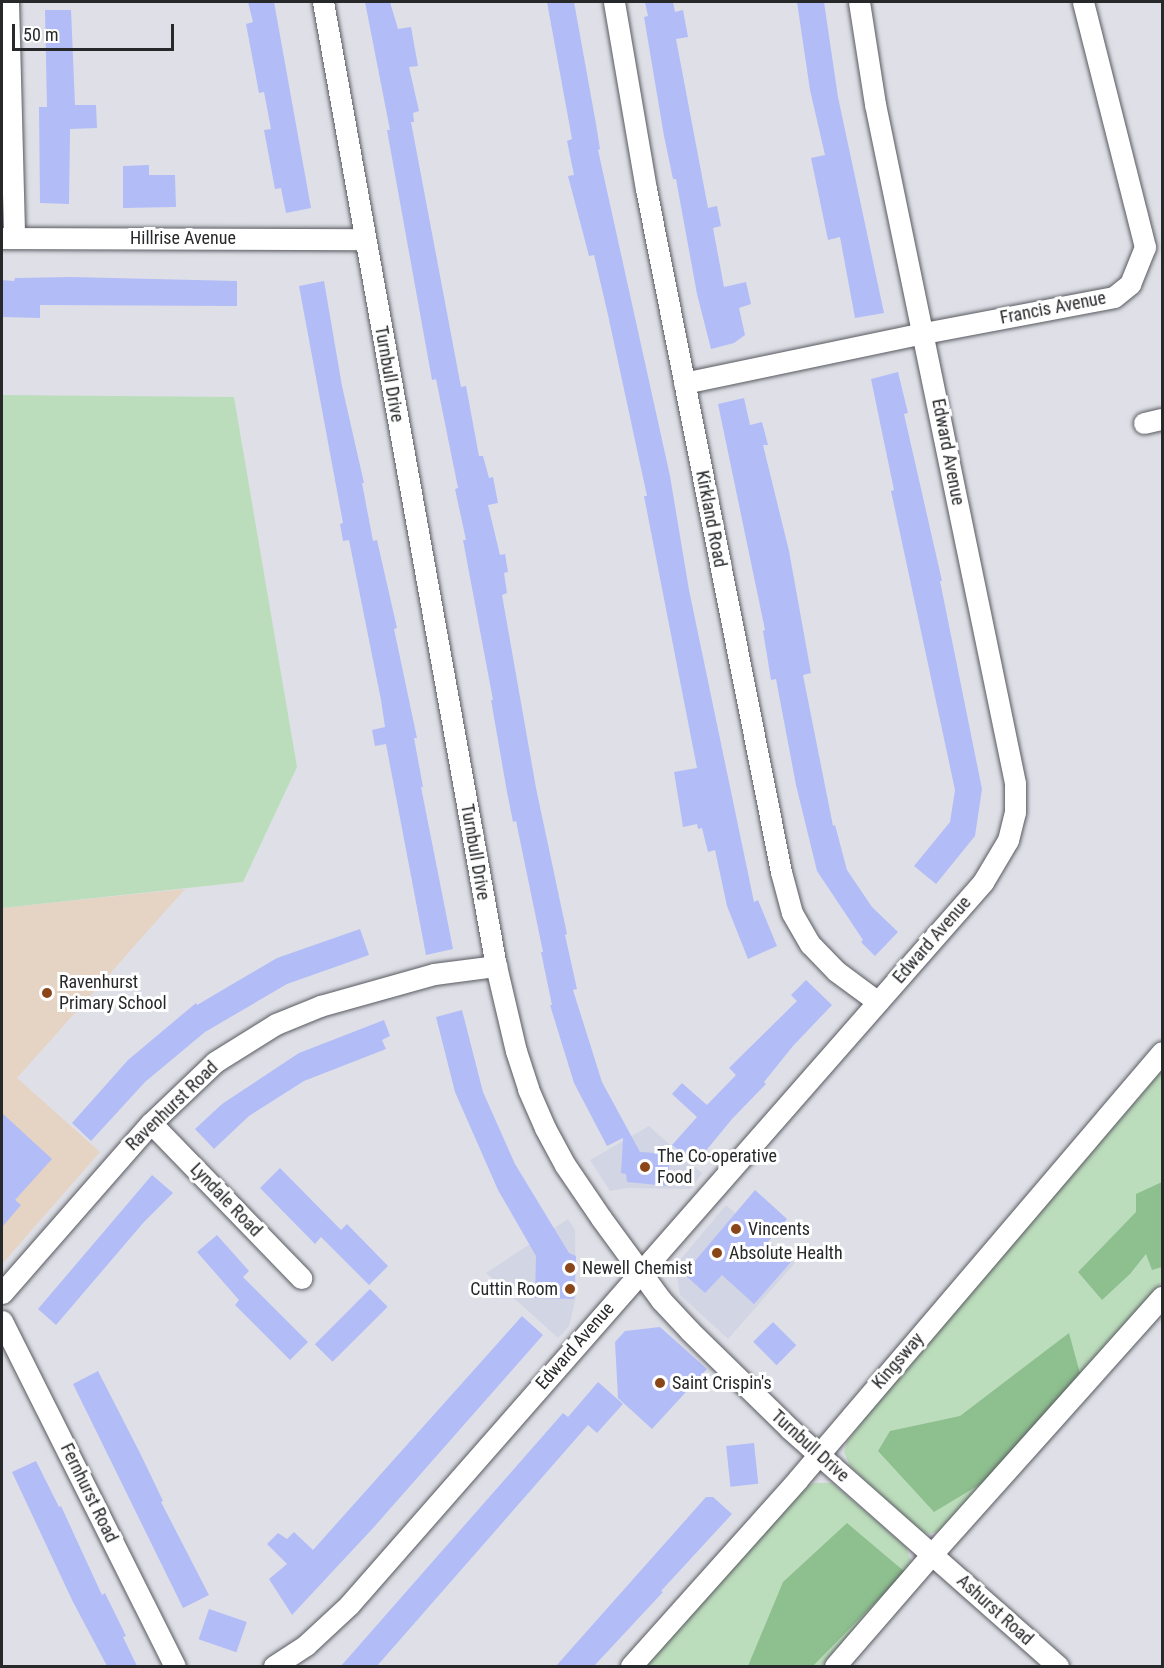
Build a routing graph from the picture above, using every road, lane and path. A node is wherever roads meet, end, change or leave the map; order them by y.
1 (8, 2) edge
2 (323, 2) edge
3 (614, 2) edge
4 (859, 2) edge
5 (1083, 2) edge
6 (8, 238) edge
7 (365, 239) junction
8 (924, 333) junction
9 (684, 383) junction
10 (496, 966) junction
11 (878, 1002) junction
12 (1162, 1052) edge
13 (151, 1123) junction
14 (641, 1272) junction
15 (301, 1278) dead end
16 (2, 1293) edge
17 (1162, 1297) edge
18 (2, 1321) edge
19 (817, 1454) junction
20 (932, 1554) junction
21 (176, 1666) edge
22 (274, 1666) edge
23 (631, 1666) edge
24 (835, 1666) edge
25 (1058, 1666) edge

1 - 6 street
2 - 7 street, Turnbull Drive
3 - 9 street, Kirkland Road
4 - 8 street, Edward Avenue
5 - 8 street, Francis Avenue
6 - 7 street, Hillrise Avenue
7 - 10 street, Turnbull Drive
8 - 9 street, Francis Avenue
8 - 11 street, Edward Avenue
9 - 11 street, Kirkland Road
10 - 13 street, Ravenhurst Road
10 - 14 street, Turnbull Drive
11 - 14 street, Edward Avenue
12 - 19 street, Kingsway
13 - 15 street, Lyndale Road
13 - 16 street, Ravenhurst Road
14 - 19 street, Turnbull Drive
14 - 22 street, Edward Avenue
17 - 20 street
18 - 21 street, Fernhurst Road
19 - 20 street, Turnbull Drive
19 - 23 street, Kingsway
20 - 24 street
20 - 25 street, Ashurst Road

